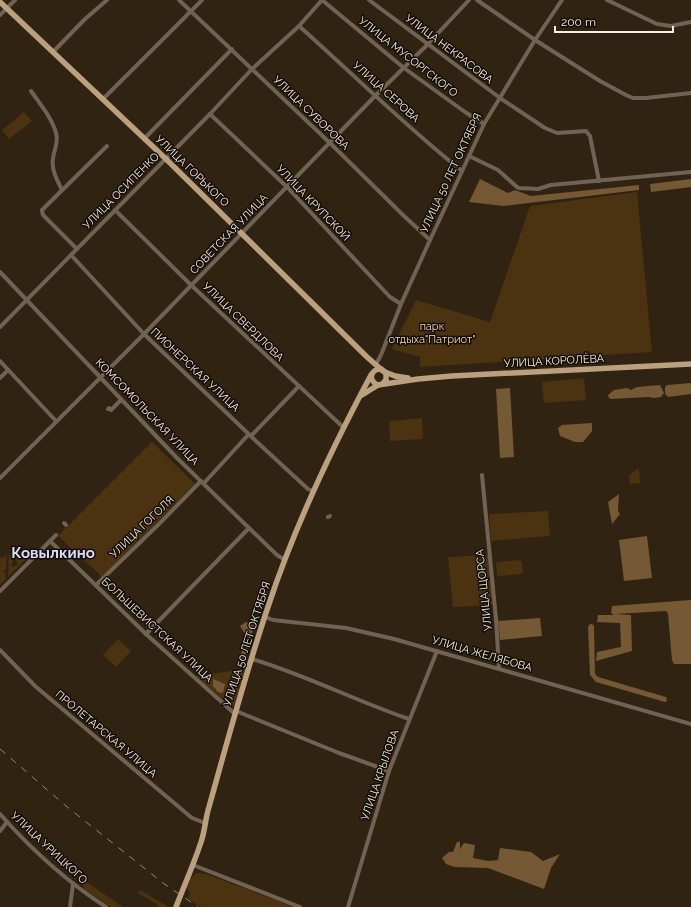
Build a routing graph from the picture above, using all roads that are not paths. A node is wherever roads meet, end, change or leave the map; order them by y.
1 (15, 0) edge
2 (107, 0) edge
3 (179, 0) edge
4 (202, 0) edge
5 (322, 0) edge
6 (369, 0) edge
7 (468, 0) edge
8 (477, 0) edge
9 (562, 0) edge
10 (607, 0) edge
11 (0, 2) edge
12 (7, 9) junction
13 (191, 11) junction
14 (0, 15) edge
15 (691, 22) edge
16 (299, 26) junction
17 (535, 40) junction
18 (427, 45) junction
19 (232, 49) junction
20 (53, 52) junction
21 (404, 68) junction
22 (252, 69) junction
23 (31, 91) dead end
24 (691, 93) edge
25 (375, 96) junction
26 (500, 98) junction
27 (103, 99) junction
28 (210, 114) junction
29 (484, 124) junction
30 (144, 139) junction
31 (330, 143) junction
32 (107, 146) dead end
33 (469, 156) junction
34 (166, 159) junction
35 (462, 171) junction
36 (691, 172) edge
37 (599, 181) junction
38 (287, 187) junction
39 (62, 190) junction
40 (115, 210) junction
41 (242, 234) junction
42 (430, 240) junction
43 (77, 249) junction
44 (71, 255) junction
45 (0, 272) edge
46 (192, 285) junction
47 (26, 300) junction
48 (401, 304) junction
49 (0, 327) edge
50 (144, 334) junction
51 (368, 357) junction
52 (0, 361) edge
53 (376, 364) junction
54 (691, 364) edge
55 (8, 370) junction
56 (384, 371) junction
57 (372, 374) junction
58 (0, 378) edge
59 (100, 378) junction
60 (418, 379) junction
61 (380, 384) junction
62 (299, 386) junction
63 (360, 396) junction
64 (121, 400) junction
65 (108, 409) dead end
66 (56, 421) junction
67 (344, 428) junction
68 (250, 435) junction
69 (482, 475) dead end
70 (0, 478) edge
71 (203, 482) junction
72 (313, 491) junction
73 (249, 528) junction
74 (56, 535) dead end
75 (50, 541) junction
76 (285, 560) junction
77 (96, 585) junction
78 (0, 590) edge
79 (265, 617) junction
80 (146, 634) junction
81 (0, 650) edge
82 (437, 651) junction
83 (252, 659) junction
84 (499, 668) junction
85 (235, 713) junction
86 (409, 719) junction
87 (691, 724) edge
88 (389, 771) junction
89 (0, 814) edge
90 (7, 822) junction
91 (205, 824) junction
92 (0, 831) edge
93 (193, 865) junction
94 (73, 884) junction
95 (176, 906) edge
96 (70, 907) edge
97 (106, 907) edge
98 (300, 907) edge
99 (348, 907) edge

1 - 12 street
2 - 20 street
3 - 13 street, УЛИЦА СУВОРОВА
4 - 13 street
5 - 16 street, УЛИЦА ОСИПЕНКО
5 - 21 street, УЛИЦА МУСОРГСКОГО
6 - 18 street, УЛИЦА НЕКРАСОВА
7 - 18 street, СОВЕТСКАЯ УЛИЦА
8 - 17 street
9 - 17 street, УЛИЦА 50 ЛЕТ ОКТЯБРЯ
10 - 15 street
11 - 12 main road, УЛИЦА ГОРЬКОГО
12 - 14 street
12 - 20 main road, УЛИЦА ГОРЬКОГО
13 - 19 street, УЛИЦА СУВОРОВА
13 - 27 street
16 - 22 street, УЛИЦА ОСИПЕНКО
16 - 25 street, УЛИЦА СЕРОВА
17 - 24 street
17 - 26 street, УЛИЦА 50 ЛЕТ ОКТЯБРЯ
18 - 21 street, СОВЕТСКАЯ УЛИЦА
18 - 26 street, УЛИЦА НЕКРАСОВА
19 - 22 street, УЛИЦА СУВОРОВА
19 - 30 street
20 - 27 main road, УЛИЦА ГОРЬКОГО
21 - 25 street, СОВЕТСКАЯ УЛИЦА
21 - 29 street, УЛИЦА МУСОРГСКОГО
22 - 28 street, УЛИЦА ОСИПЕНКО
22 - 31 street, УЛИЦА СУВОРОВА
23 - 39 street
25 - 31 street, СОВЕТСКАЯ УЛИЦА
25 - 35 street, УЛИЦА СЕРОВА
26 - 29 street, УЛИЦА 50 ЛЕТ ОКТЯБРЯ
26 - 37 street, УЛИЦА НЕКРАСОВА
27 - 30 main road, УЛИЦА ГОРЬКОГО
28 - 34 street, УЛИЦА ОСИПЕНКО
28 - 38 street, УЛИЦА КРУПСКОЙ
29 - 33 street, УЛИЦА 50 ЛЕТ ОКТЯБРЯ
30 - 34 main road, УЛИЦА ГОРЬКОГО
31 - 38 street, СОВЕТСКАЯ УЛИЦА
31 - 42 street, УЛИЦА СУВОРОВА
32 - 39 street
33 - 35 street, УЛИЦА 50 ЛЕТ ОКТЯБРЯ
33 - 37 street
34 - 40 street, УЛИЦА ОСИПЕНКО
34 - 41 main road, УЛИЦА ГОРЬКОГО
35 - 42 street, УЛИЦА 50 ЛЕТ ОКТЯБРЯ
36 - 37 street
38 - 41 street, СОВЕТСКАЯ УЛИЦА
38 - 48 street, УЛИЦА КРУПСКОЙ
39 - 43 street
40 - 43 street, УЛИЦА ОСИПЕНКО
40 - 46 street, УЛИЦА СВЕРДЛОВА
41 - 46 street, СОВЕТСКАЯ УЛИЦА
41 - 51 main road, УЛИЦА ГОРЬКОГО
42 - 48 street, УЛИЦА 50 ЛЕТ ОКТЯБРЯ
43 - 44 street, УЛИЦА ОСИПЕНКО
44 - 47 street, УЛИЦА ОСИПЕНКО
44 - 50 street, ПИОНЕРСКАЯ УЛИЦА
45 - 47 street, КОМСОМОЛЬСКАЯ УЛИЦА
46 - 50 street, СОВЕТСКАЯ УЛИЦА
46 - 62 street, УЛИЦА СВЕРДЛОВА
47 - 49 street, УЛИЦА ОСИПЕНКО
47 - 59 street, КОМСОМОЛЬСКАЯ УЛИЦА
48 - 53 street, УЛИЦА 50 ЛЕТ ОКТЯБРЯ
50 - 59 street, СОВЕТСКАЯ УЛИЦА
50 - 68 street, ПИОНЕРСКАЯ УЛИЦА
51 - 53 main road, УЛИЦА ГОРЬКОГО
51 - 57 main road
52 - 55 street
53 - 56 main road, УЛИЦА ГОРЬКОГО
54 - 60 main road, УЛИЦА КОРОЛЁВА
55 - 58 street
55 - 66 street
56 - 57 main road
56 - 60 main road, УЛИЦА КОРОЛЁВА
56 - 61 main road
57 - 61 main road
57 - 63 main road, УЛИЦА 50 ЛЕТ ОКТЯБРЯ
59 - 64 street, КОМСОМОЛЬСКАЯ УЛИЦА
59 - 66 street, СОВЕТСКАЯ УЛИЦА
60 - 61 main road, УЛИЦА КОРОЛЁВА
61 - 63 main road
62 - 67 street, УЛИЦА СВЕРДЛОВА
62 - 68 street, УЛИЦА ГОГОЛЯ
63 - 67 main road, УЛИЦА 50 ЛЕТ ОКТЯБРЯ
64 - 65 street
64 - 71 street, КОМСОМОЛЬСКАЯ УЛИЦА
66 - 70 street, СОВЕТСКАЯ УЛИЦА
67 - 72 main road, УЛИЦА 50 ЛЕТ ОКТЯБРЯ
68 - 71 street, УЛИЦА ГОГОЛЯ
68 - 72 street, ПИОНЕРСКАЯ УЛИЦА
69 - 84 street, УЛИЦА ЩОРСА
71 - 73 street, КОМСОМОЛЬСКАЯ УЛИЦА
71 - 77 street, УЛИЦА ГОГОЛЯ
72 - 76 main road, УЛИЦА 50 ЛЕТ ОКТЯБРЯ
73 - 76 street, КОМСОМОЛЬСКАЯ УЛИЦА
73 - 80 street
74 - 75 street
75 - 77 street, БОЛЬШЕВИСТСКАЯ УЛИЦА
75 - 78 street
76 - 79 main road, УЛИЦА 50 ЛЕТ ОКТЯБРЯ
77 - 80 street, БОЛЬШЕВИСТСКАЯ УЛИЦА
79 - 82 street, УЛИЦА ЖЕЛЯБОВА
79 - 83 main road, УЛИЦА 50 ЛЕТ ОКТЯБРЯ
80 - 85 street, БОЛЬШЕВИСТСКАЯ УЛИЦА
81 - 91 street, ПРОЛЕТАРСКАЯ УЛИЦА
82 - 84 street, УЛИЦА ЖЕЛЯБОВА
82 - 86 street, УЛИЦА КРЫЛОВА
83 - 85 main road, УЛИЦА 50 ЛЕТ ОКТЯБРЯ
83 - 86 street
84 - 87 street, УЛИЦА ЖЕЛЯБОВА
85 - 88 street, БОЛЬШЕВИСТСКАЯ УЛИЦА
85 - 91 main road, УЛИЦА 50 ЛЕТ ОКТЯБРЯ
86 - 88 street, УЛИЦА КРЫЛОВА
88 - 99 street, УЛИЦА КРЫЛОВА
89 - 90 street, УЛИЦА УРИЦКОГО
90 - 92 street
90 - 94 street, УЛИЦА УРИЦКОГО
91 - 93 main road, УЛИЦА 50 ЛЕТ ОКТЯБРЯ
93 - 95 main road, УЛИЦА 50 ЛЕТ ОКТЯБРЯ
93 - 98 street
94 - 96 street
94 - 97 street, УЛИЦА УРИЦКОГО

